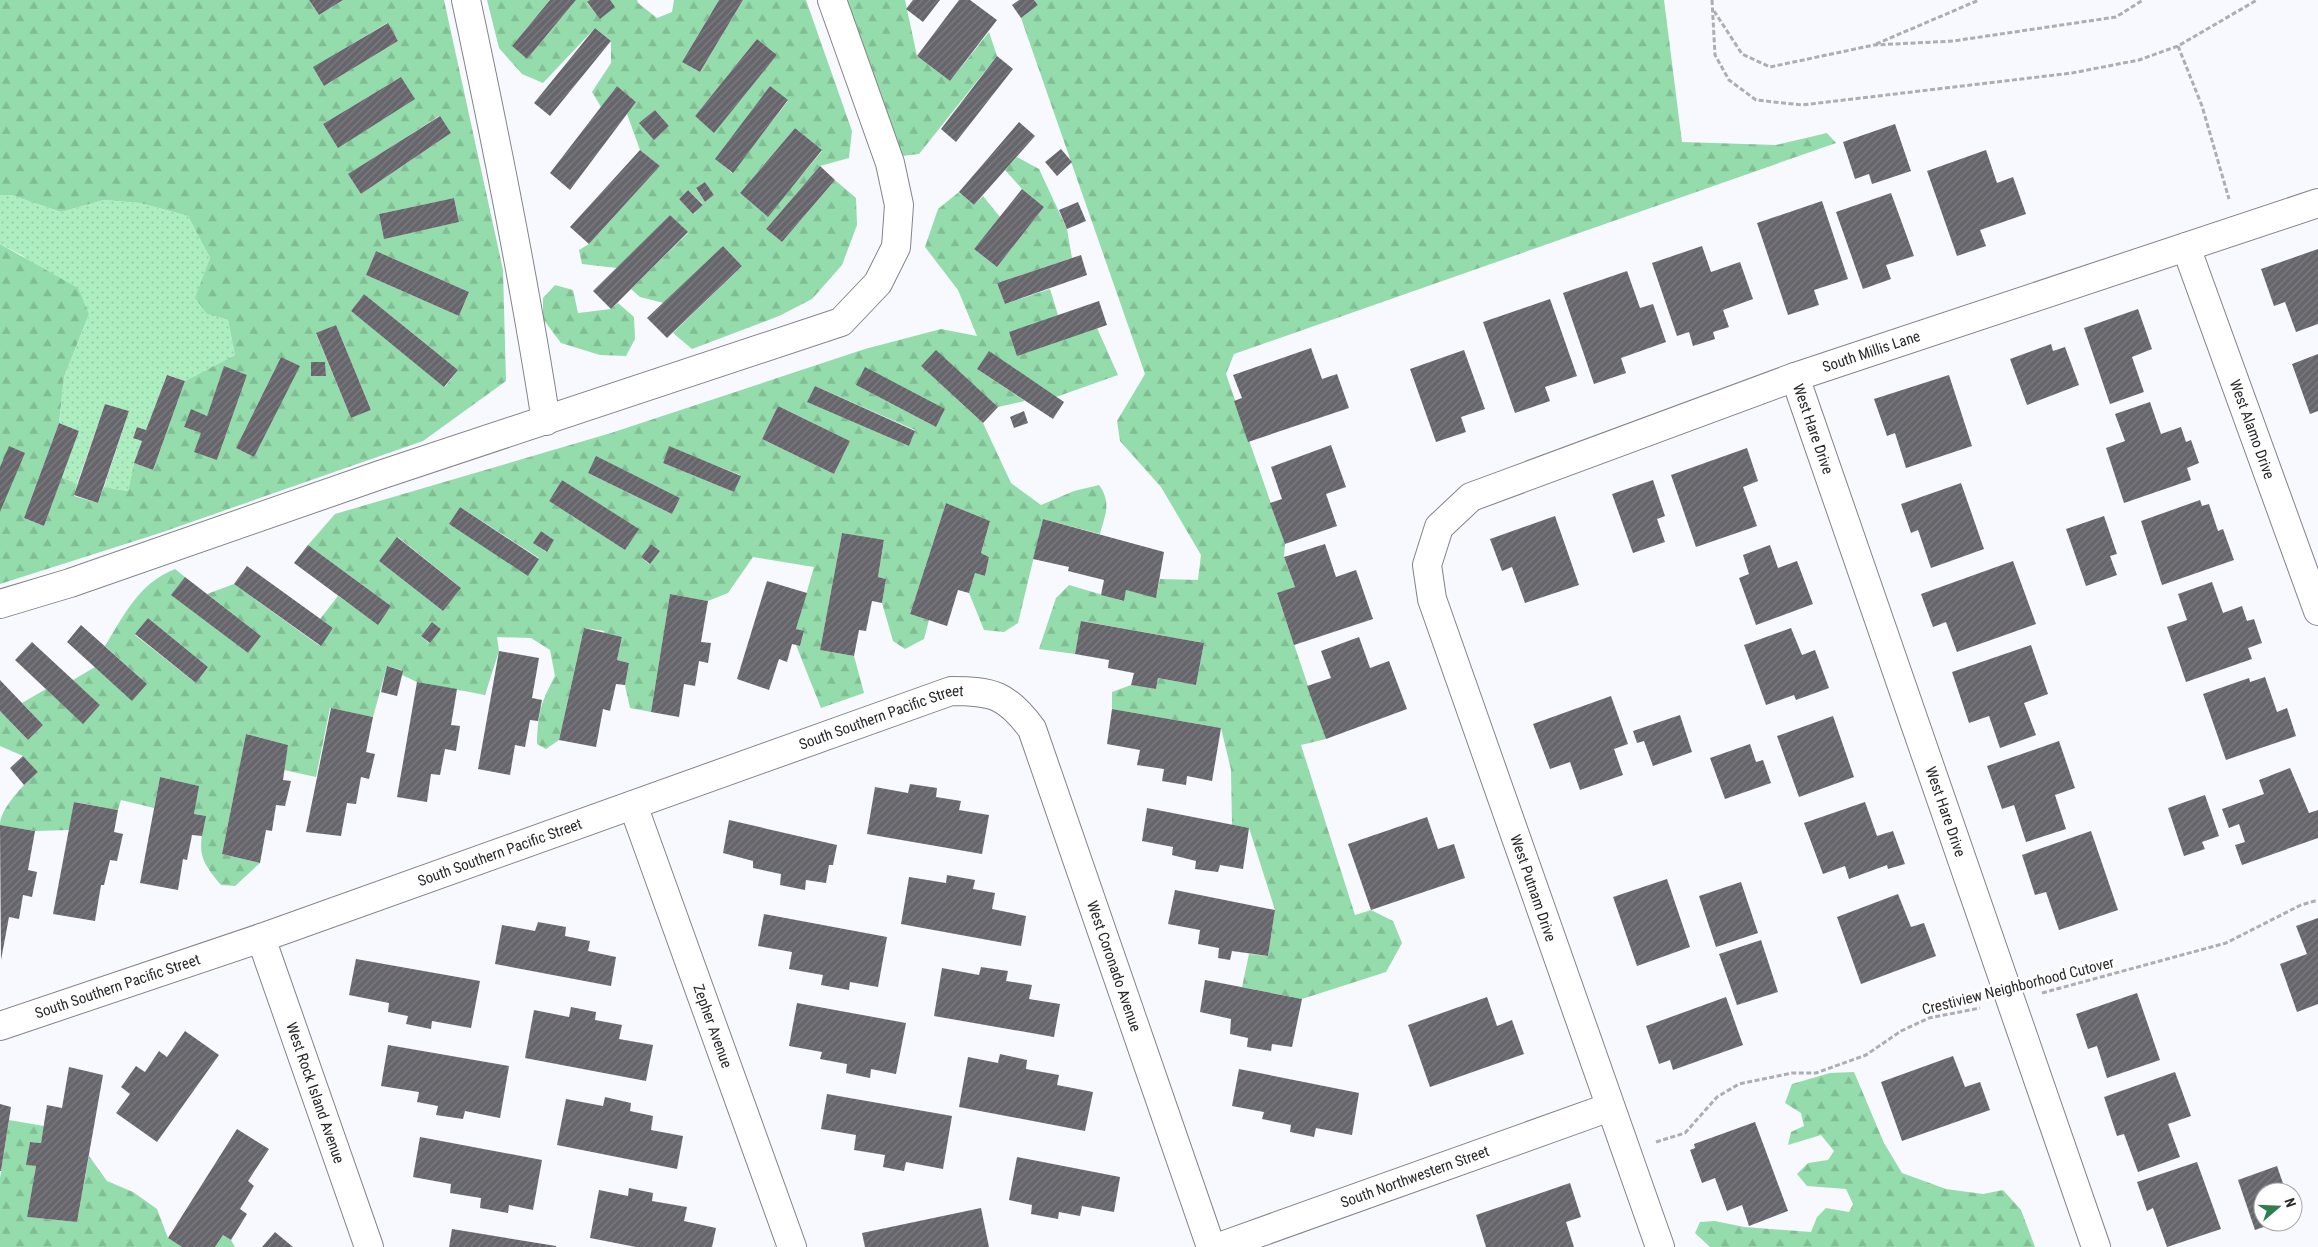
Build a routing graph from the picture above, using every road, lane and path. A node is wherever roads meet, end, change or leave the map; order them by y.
1 (466, 0) edge
2 (832, 0) edge
3 (1712, 0) edge
4 (1979, 0) edge
5 (2143, 0) edge
6 (2257, 0) edge
7 (1713, 9) junction
8 (1874, 45) junction
9 (2178, 46) junction
10 (2318, 203) edge
11 (2238, 230) junction
12 (2186, 247) junction
13 (1796, 377) junction
14 (546, 421) junction
15 (1439, 527) joint
16 (0, 604) edge
17 (2318, 611) edge
18 (1000, 697) joint
19 (633, 805) junction
20 (2318, 900) edge
21 (261, 938) junction
22 (2011, 1002) junction
23 (0, 1026) edge
24 (1610, 1106) junction
25 (1627, 1151) junction
26 (369, 1247) edge
27 (792, 1247) edge
28 (1211, 1247) edge
29 (1219, 1247) edge
30 (1660, 1247) edge
31 (2096, 1247) edge

1 - 14 street
2 - 14 street
3 - 7 path
4 - 8 path
5 - 8 path
6 - 9 path
7 - 8 path
7 - 9 path
9 - 11 path
10 - 11 street, South Millis Lane
11 - 12 street, South Millis Lane
12 - 13 street, South Millis Lane
12 - 17 street, West Alamo Drive
13 - 15 street, South Millis Lane
13 - 22 street, West Hare Drive
14 - 16 street
15 - 24 street, West Putnam Drive
18 - 19 street, South Southern Pacific Street
18 - 28 street, West Coronado Avenue
19 - 21 street, South Southern Pacific Street
19 - 27 street, Zepher Avenue
20 - 22 path, Crestiview Neighborhood Cutover
21 - 23 street, South Southern Pacific Street
21 - 26 street, West Rock Island Avenue
22 - 25 path, Crestiview Neighborhood Cutover
22 - 31 street, West Hare Drive
24 - 25 street, West Putnam Drive
24 - 29 street, South Northwestern Street
25 - 30 street, West Putnam Drive

